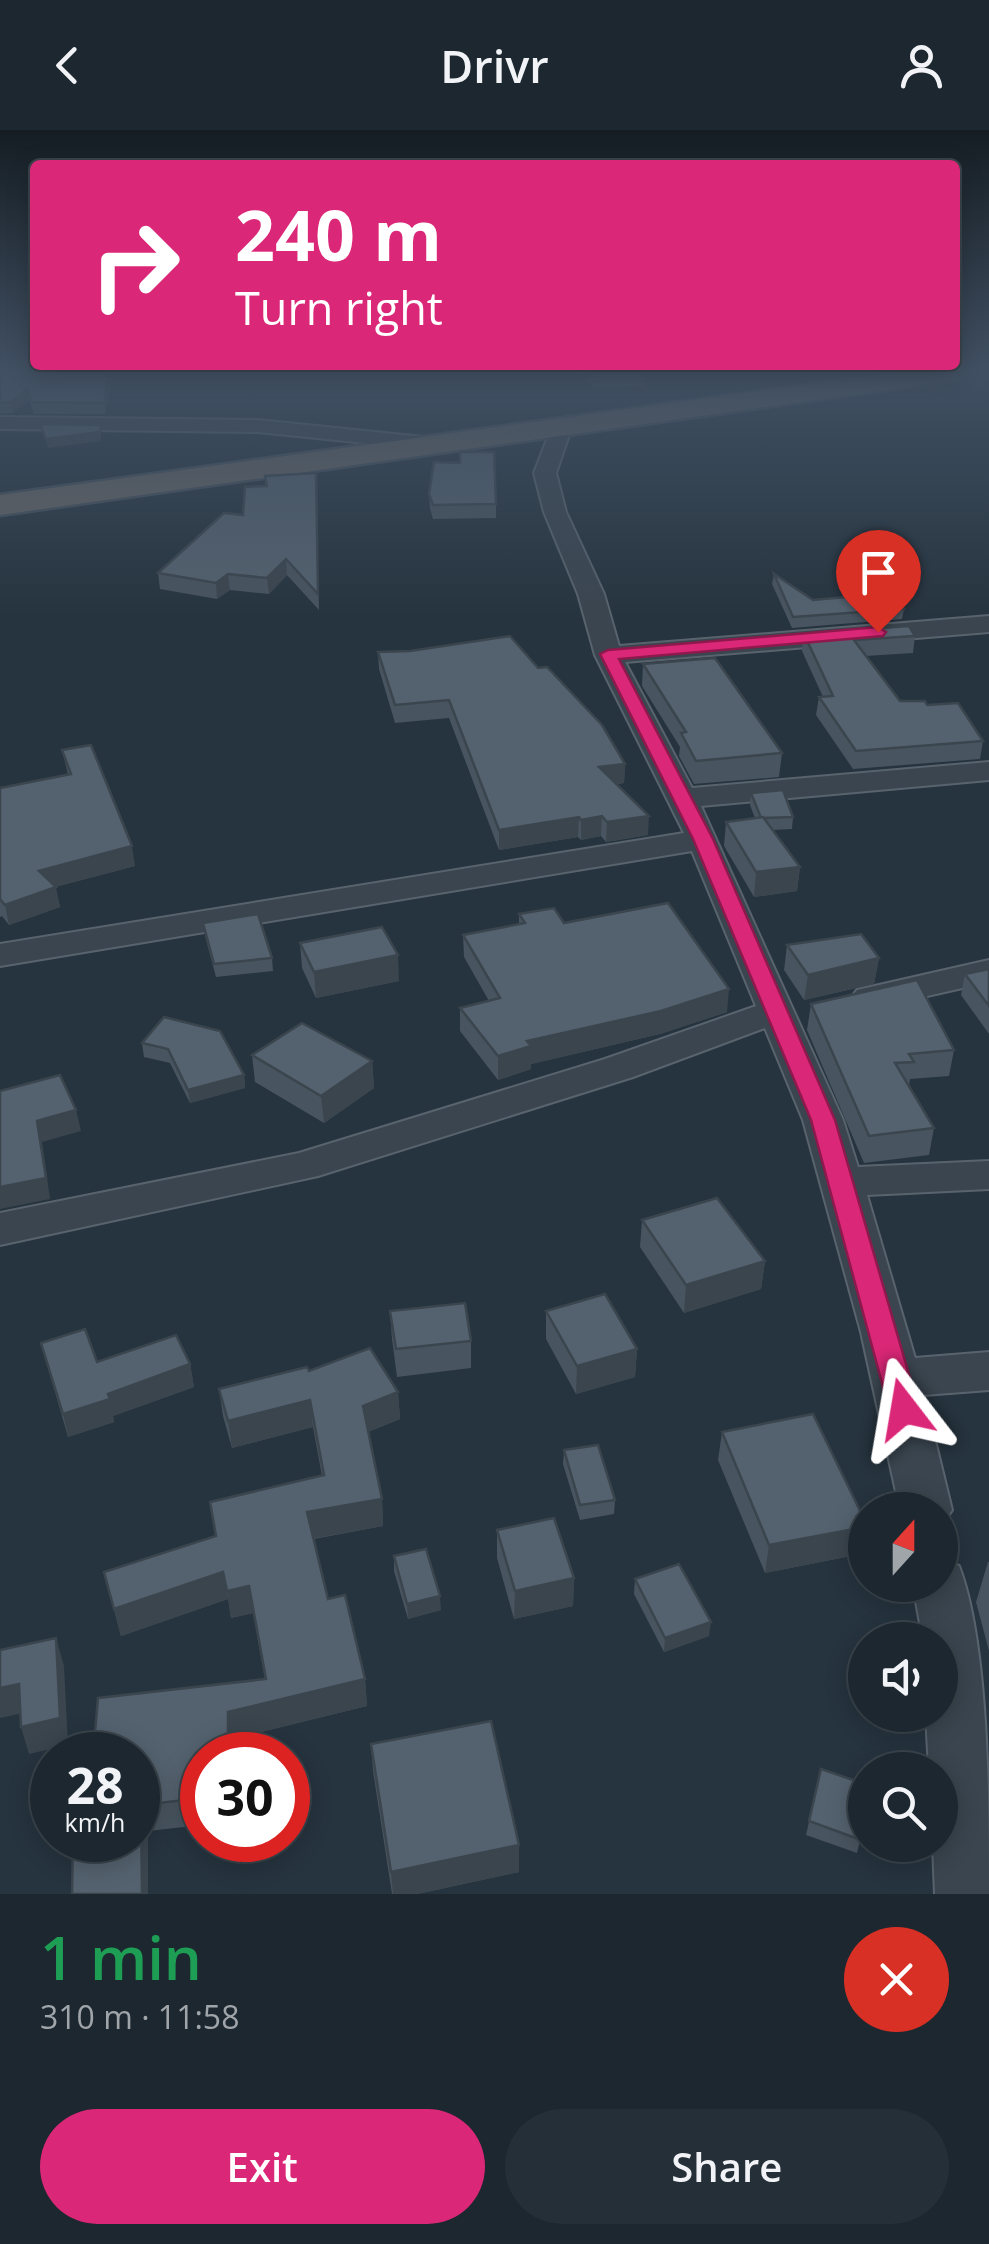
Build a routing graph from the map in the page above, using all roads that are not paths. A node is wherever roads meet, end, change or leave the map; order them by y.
1 (374, 454) edge
2 (552, 454) edge
3 (0, 505) edge
4 (989, 624) edge
5 (608, 654) junction
6 (989, 771) edge
7 (683, 798) junction
8 (703, 839) junction
9 (0, 954) edge
10 (989, 972) edge
11 (801, 1013) junction
12 (989, 1175) edge
13 (842, 1182) junction
14 (0, 1230) edge
15 (989, 1372) edge
16 (896, 1378) junction
17 (922, 1492) edge
18 (943, 1602) edge
19 (973, 1873) edge

1 - 3 highway
2 - 5 street
4 - 5 street
5 - 7 street
6 - 7 street
7 - 8 street
8 - 9 street
8 - 11 street
10 - 11 street
11 - 13 street
11 - 14 street
12 - 13 street
13 - 16 street
15 - 16 street
16 - 17 street
18 - 19 street

